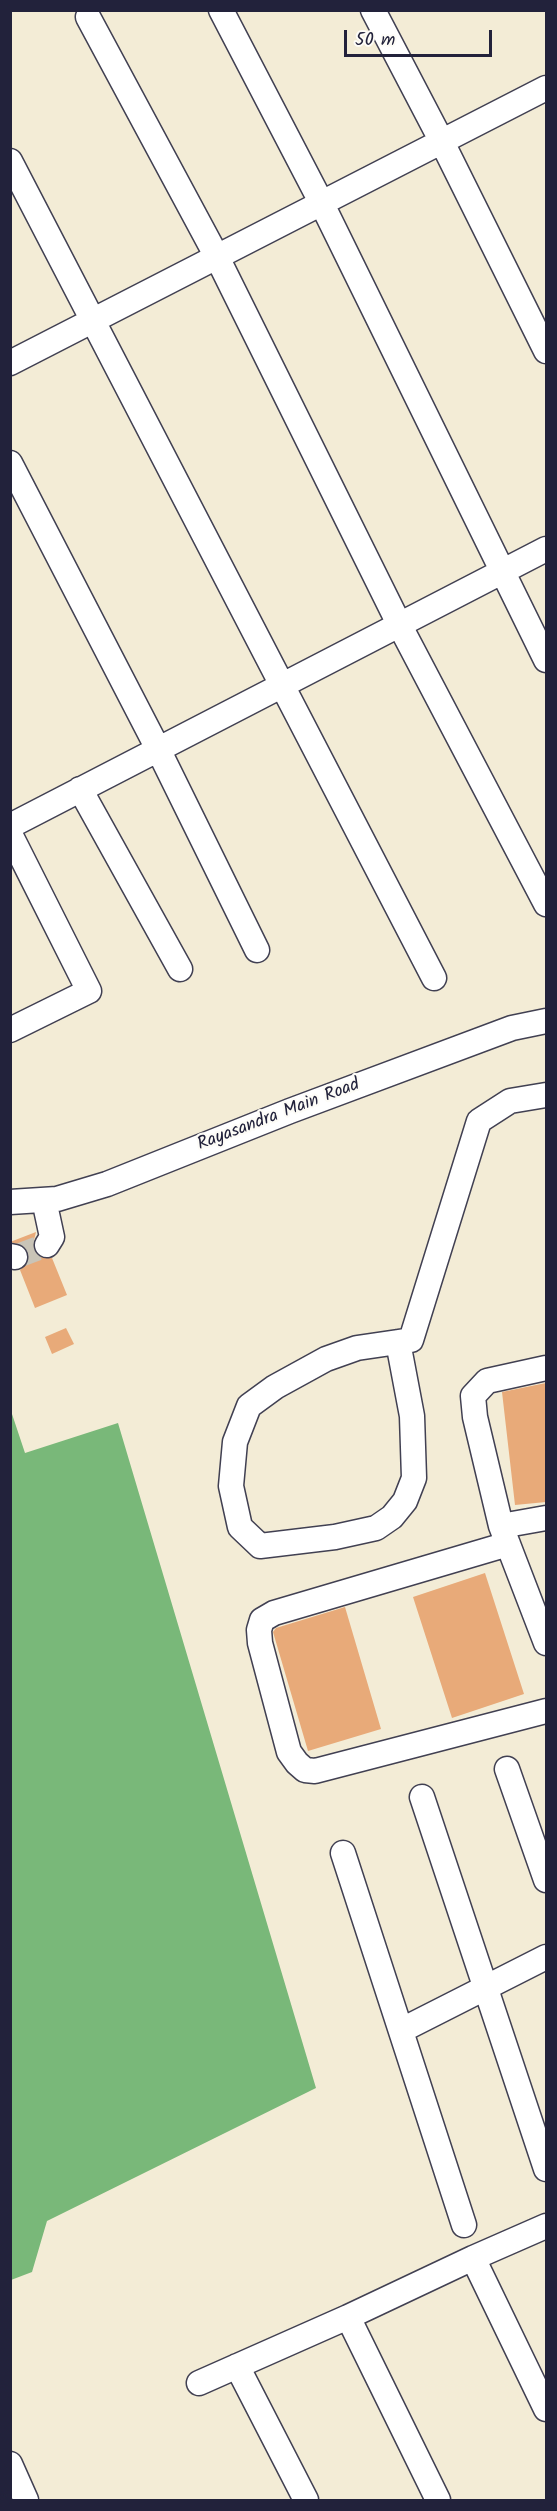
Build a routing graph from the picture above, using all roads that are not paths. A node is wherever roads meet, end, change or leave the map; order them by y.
1 (221, 10) edge
2 (373, 10) edge
3 (88, 17) dead end
4 (546, 88) edge
5 (442, 142) junction
6 (10, 160) edge
7 (322, 204) junction
8 (218, 257) junction
9 (94, 320) junction
10 (546, 351) edge
11 (10, 363) edge
12 (10, 464) edge
13 (546, 549) edge
14 (501, 571) junction
15 (399, 624) junction
16 (546, 660) edge
17 (281, 685) junction
18 (158, 749) junction
19 (80, 789) junction
20 (10, 826) edge
21 (10, 834) edge
22 (546, 904) edge
23 (257, 950) dead end
24 (180, 969) dead end
25 (434, 978) dead end
26 (546, 1021) edge
27 (10, 1030) edge
28 (546, 1095) edge
29 (44, 1200) junction
30 (10, 1202) edge
31 (47, 1245) dead end
32 (398, 1342) junction
33 (546, 1368) edge
34 (546, 1518) edge
35 (505, 1535) junction
36 (543, 1628) edge
37 (546, 1711) edge
38 (507, 1769) dead end
39 (422, 1797) dead end
40 (343, 1853) dead end
41 (546, 1880) edge
42 (546, 1957) edge
43 (485, 1988) junction
44 (402, 2030) junction
45 (546, 2169) edge
46 (464, 2225) dead end
47 (546, 2226) edge
48 (473, 2258) junction
49 (348, 2317) junction
50 (237, 2366) junction
51 (199, 2383) dead end
52 (546, 2409) edge
53 (10, 2464) edge
54 (26, 2500) edge
55 (306, 2500) edge
56 (438, 2500) edge

1 - 7 street
2 - 5 street
3 - 8 street
4 - 5 street
5 - 7 street
5 - 10 street
6 - 9 street
7 - 8 street
7 - 14 street
8 - 9 street
8 - 15 street
9 - 11 street
9 - 17 street
12 - 18 street
13 - 14 street
14 - 15 street
14 - 16 street
15 - 17 street
15 - 22 street
17 - 18 street
17 - 25 street
18 - 19 street
18 - 23 street
19 - 20 street
19 - 24 street
21 - 27 street
26 - 29 street, Rayasandra Main Road
28 - 32 street
29 - 30 street, Rayasandra Main Road
29 - 31 street
32 - 32 street
33 - 35 street
34 - 35 street
35 - 36 street
35 - 37 street
38 - 41 street
39 - 43 street
40 - 44 street
42 - 43 street
43 - 44 street
43 - 45 street
44 - 46 street
47 - 48 street
48 - 49 street
48 - 52 street
49 - 50 street
49 - 56 street
50 - 51 street
50 - 55 street
53 - 54 street

